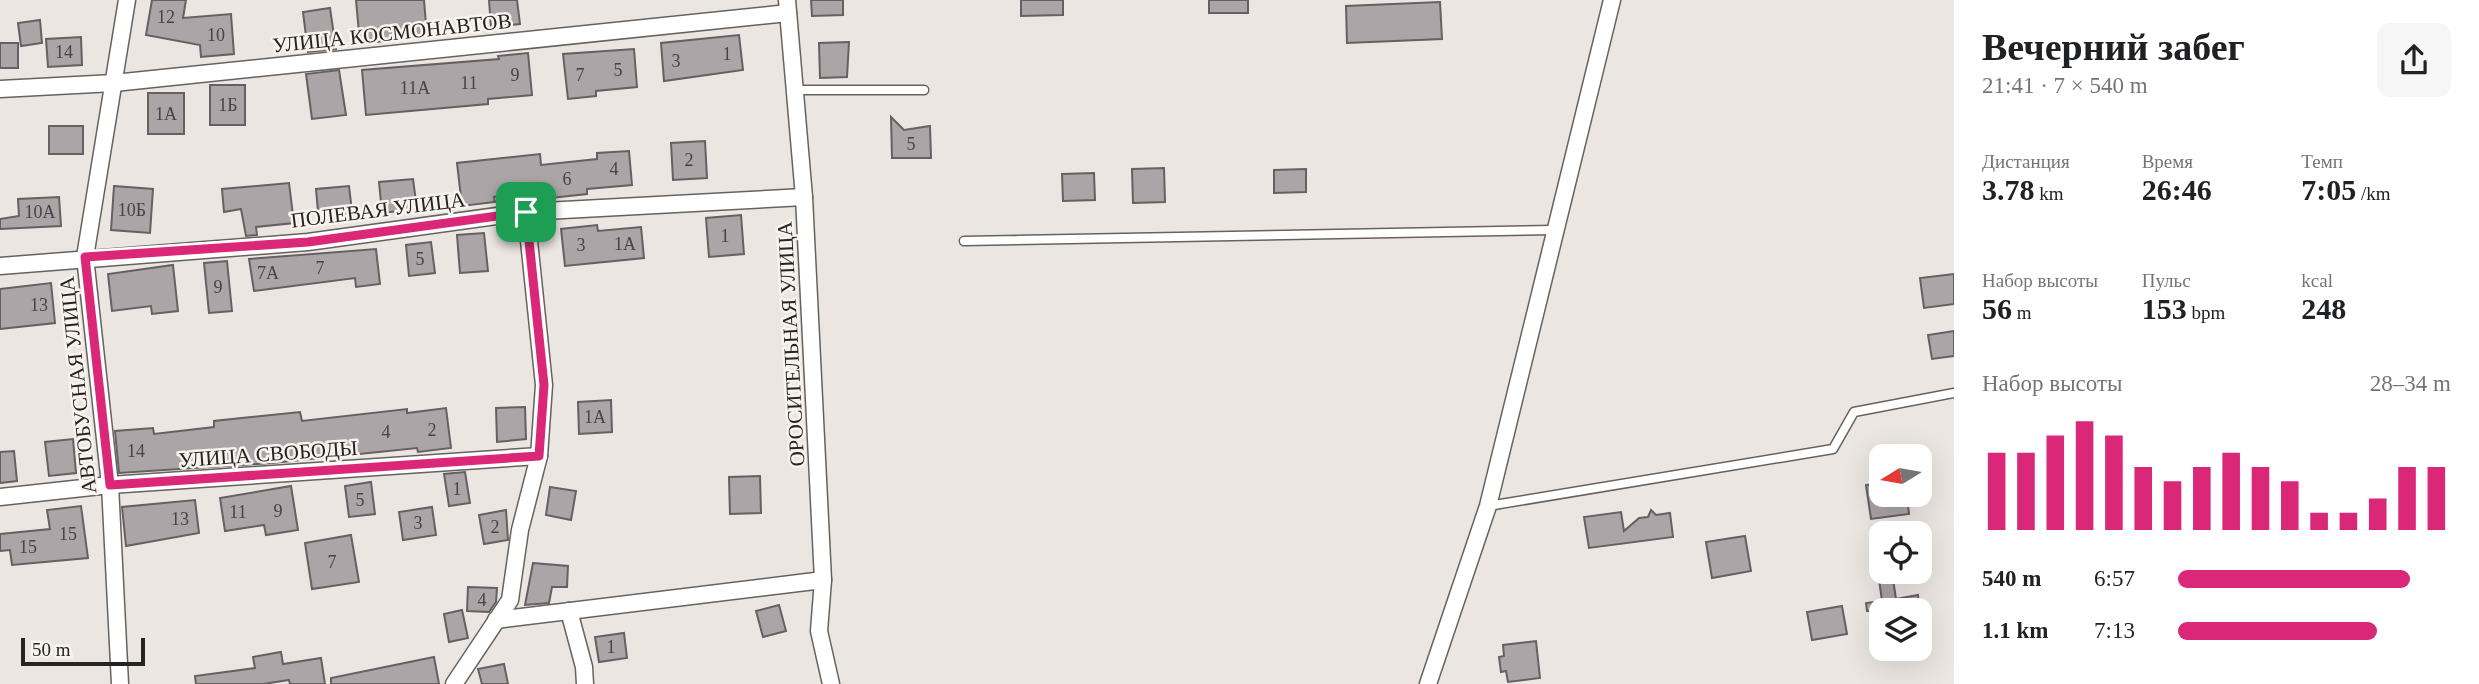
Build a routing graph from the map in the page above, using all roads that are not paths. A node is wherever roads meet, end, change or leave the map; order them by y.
1 (127, 0) edge
2 (1612, 0) edge
3 (787, 7) edge
4 (114, 83) junction
5 (0, 89) edge
6 (795, 90) junction
7 (924, 90) dead end
8 (804, 197) junction
9 (526, 212) junction
10 (1553, 230) junction
11 (964, 241) dead end
12 (85, 257) junction
13 (0, 266) edge
14 (1954, 393) edge
15 (539, 456) junction
16 (110, 485) junction
17 (0, 496) edge
18 (1488, 506) junction
19 (823, 580) junction
20 (569, 611) junction
21 (496, 620) junction
22 (120, 684) edge
23 (454, 684) edge
24 (585, 684) edge
25 (831, 684) edge
26 (1428, 684) edge

1 - 4 street, АВТОБУСНАЯ УЛИЦА
2 - 10 street
3 - 4 street, УЛИЦА КОСМОНАВТОВ
3 - 6 street, ОРОСИТЕЛЬНАЯ УЛИЦА
4 - 5 street, УЛИЦА КОСМОНАВТОВ
4 - 12 street, АВТОБУСНАЯ УЛИЦА
6 - 7 lane
6 - 8 street, ОРОСИТЕЛЬНАЯ УЛИЦА
8 - 9 street, ПОЛЕВАЯ УЛИЦА
8 - 19 street, ОРОСИТЕЛЬНАЯ УЛИЦА
9 - 12 street, ПОЛЕВАЯ УЛИЦА
9 - 15 street
10 - 11 lane
10 - 18 street
12 - 13 street, ПОЛЕВАЯ УЛИЦА
12 - 16 street, АВТОБУСНАЯ УЛИЦА
14 - 18 lane
15 - 16 street, УЛИЦА СВОБОДЫ
15 - 21 street
16 - 17 street, УЛИЦА СВОБОДЫ
16 - 22 street, АВТОБУСНАЯ УЛИЦА
18 - 26 street
19 - 20 street
19 - 25 street, ОРОСИТЕЛЬНАЯ УЛИЦА
20 - 21 street
20 - 24 street
21 - 23 street

